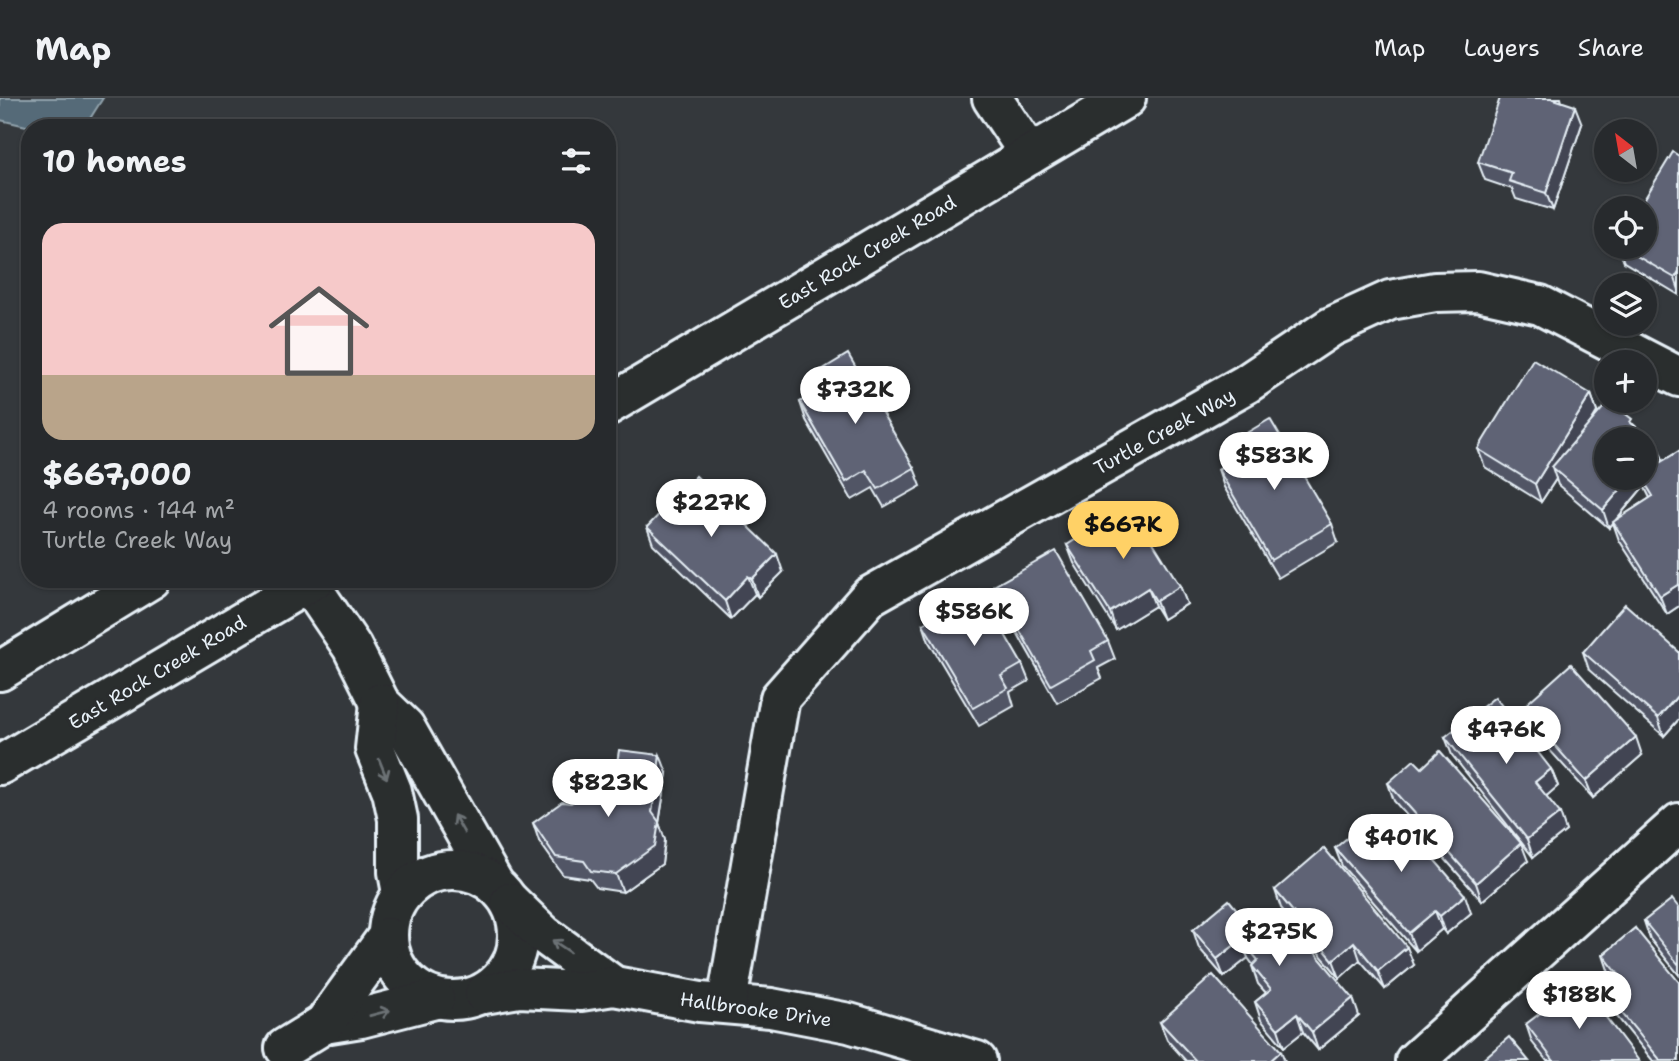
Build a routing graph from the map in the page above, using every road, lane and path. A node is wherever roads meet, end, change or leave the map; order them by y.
1 (992, 98) edge
2 (1126, 98) edge
3 (1030, 155) junction
4 (1679, 377) edge
5 (616, 401) edge
6 (136, 588) edge
7 (297, 588) edge
8 (315, 588) edge
9 (0, 671) edge
10 (380, 703) junction
11 (0, 765) edge
12 (1679, 823) edge
13 (502, 892) junction
14 (402, 893) junction
15 (387, 937) junction
16 (614, 986) junction
17 (484, 994) junction
18 (435, 999) junction
19 (727, 1002) junction
20 (324, 1024) junction
21 (285, 1048) dead end
22 (977, 1061) edge
23 (1415, 1061) edge

1 - 3 street
2 - 3 street, East Rock Creek Road
3 - 5 street, East Rock Creek Road
4 - 19 street, Turtle Creek Way
6 - 9 street
7 - 11 street, East Rock Creek Road
8 - 10 street, Hallbrooke Drive
13 -> 10 street, Hallbrooke Drive
10 -> 14 street
12 - 23 street
13 - 14 street, Hallbrooke Drive
16 -> 13 street, Hallbrooke Drive
13 - 17 street, Hallbrooke Drive
14 - 15 street
15 - 18 street
15 - 20 street
16 - 17 street, Hallbrooke Drive
16 - 19 street, Hallbrooke Drive
17 - 18 street, Hallbrooke Drive
20 -> 18 street, Hallbrooke Drive
19 - 22 street, Hallbrooke Drive
20 - 21 street

